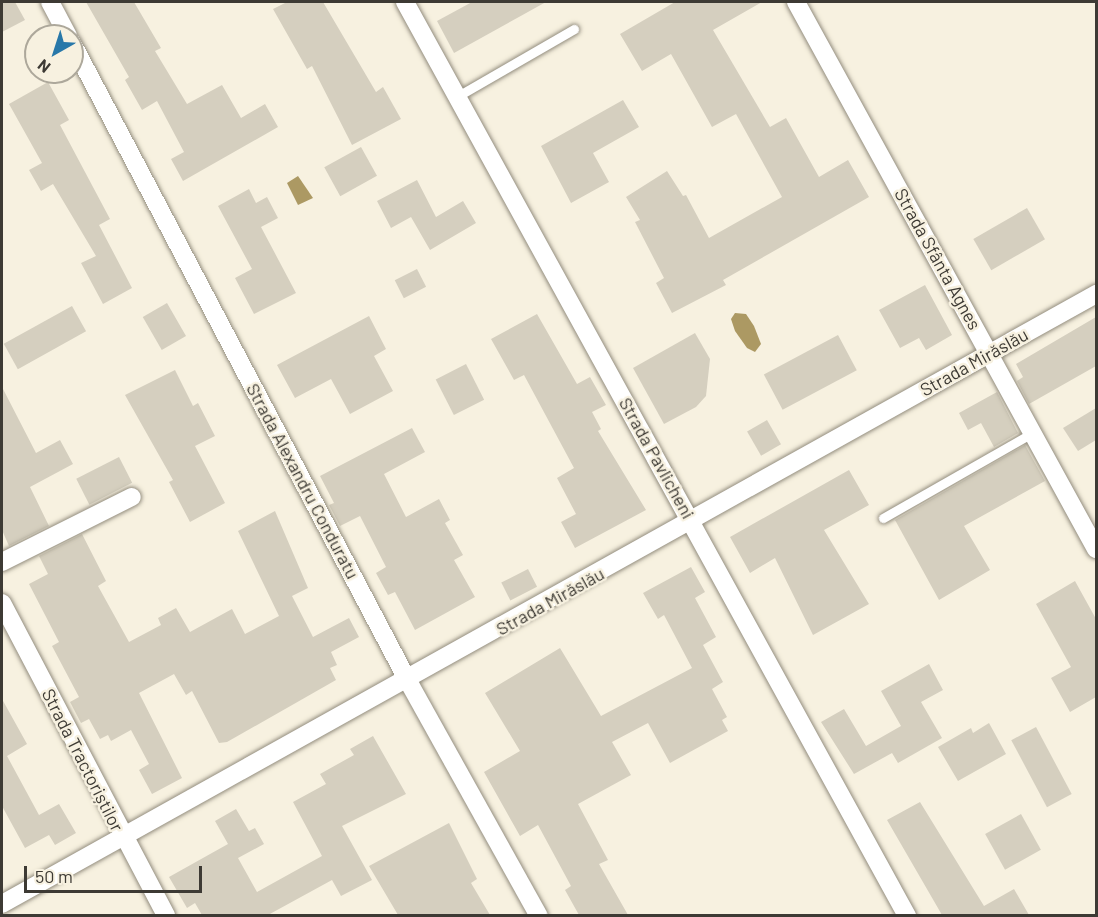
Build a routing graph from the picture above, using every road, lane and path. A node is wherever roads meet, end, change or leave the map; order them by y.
1 (50, 2) edge
2 (405, 2) edge
3 (796, 2) edge
4 (62, 24) edge
5 (574, 29) dead end
6 (84, 66) edge
7 (458, 96) junction
8 (1096, 294) edge
9 (990, 352) junction
10 (1034, 432) junction
11 (132, 497) dead end
12 (883, 518) dead end
13 (692, 522) junction
14 (1096, 549) edge
15 (2, 562) edge
16 (2, 603) edge
17 (408, 681) junction
18 (123, 838) junction
19 (2, 904) edge
20 (166, 915) edge
21 (538, 915) edge
22 (907, 915) edge

1 - 4 street
2 - 7 street, Strada Pavlicheni
3 - 9 street, Strada Sfânta Agnes
5 - 7 lane
6 - 17 street, Strada Alexandru Conduratu
7 - 13 street, Strada Pavlicheni
8 - 9 street, Strada Mirăslău
9 - 10 street, Strada Sfânta Agnes
9 - 13 street, Strada Mirăslău
10 - 12 lane
10 - 14 street, Strada Sfânta Agnes
11 - 15 street
13 - 17 street, Strada Mirăslău
13 - 22 street, Strada Pavlicheni
16 - 18 street, Strada Tractoriștilor
17 - 18 street, Strada Mirăslău
17 - 21 street, Strada Alexandru Conduratu
18 - 19 street, Strada Mirăslău
18 - 20 street, Strada Tractoriștilor

